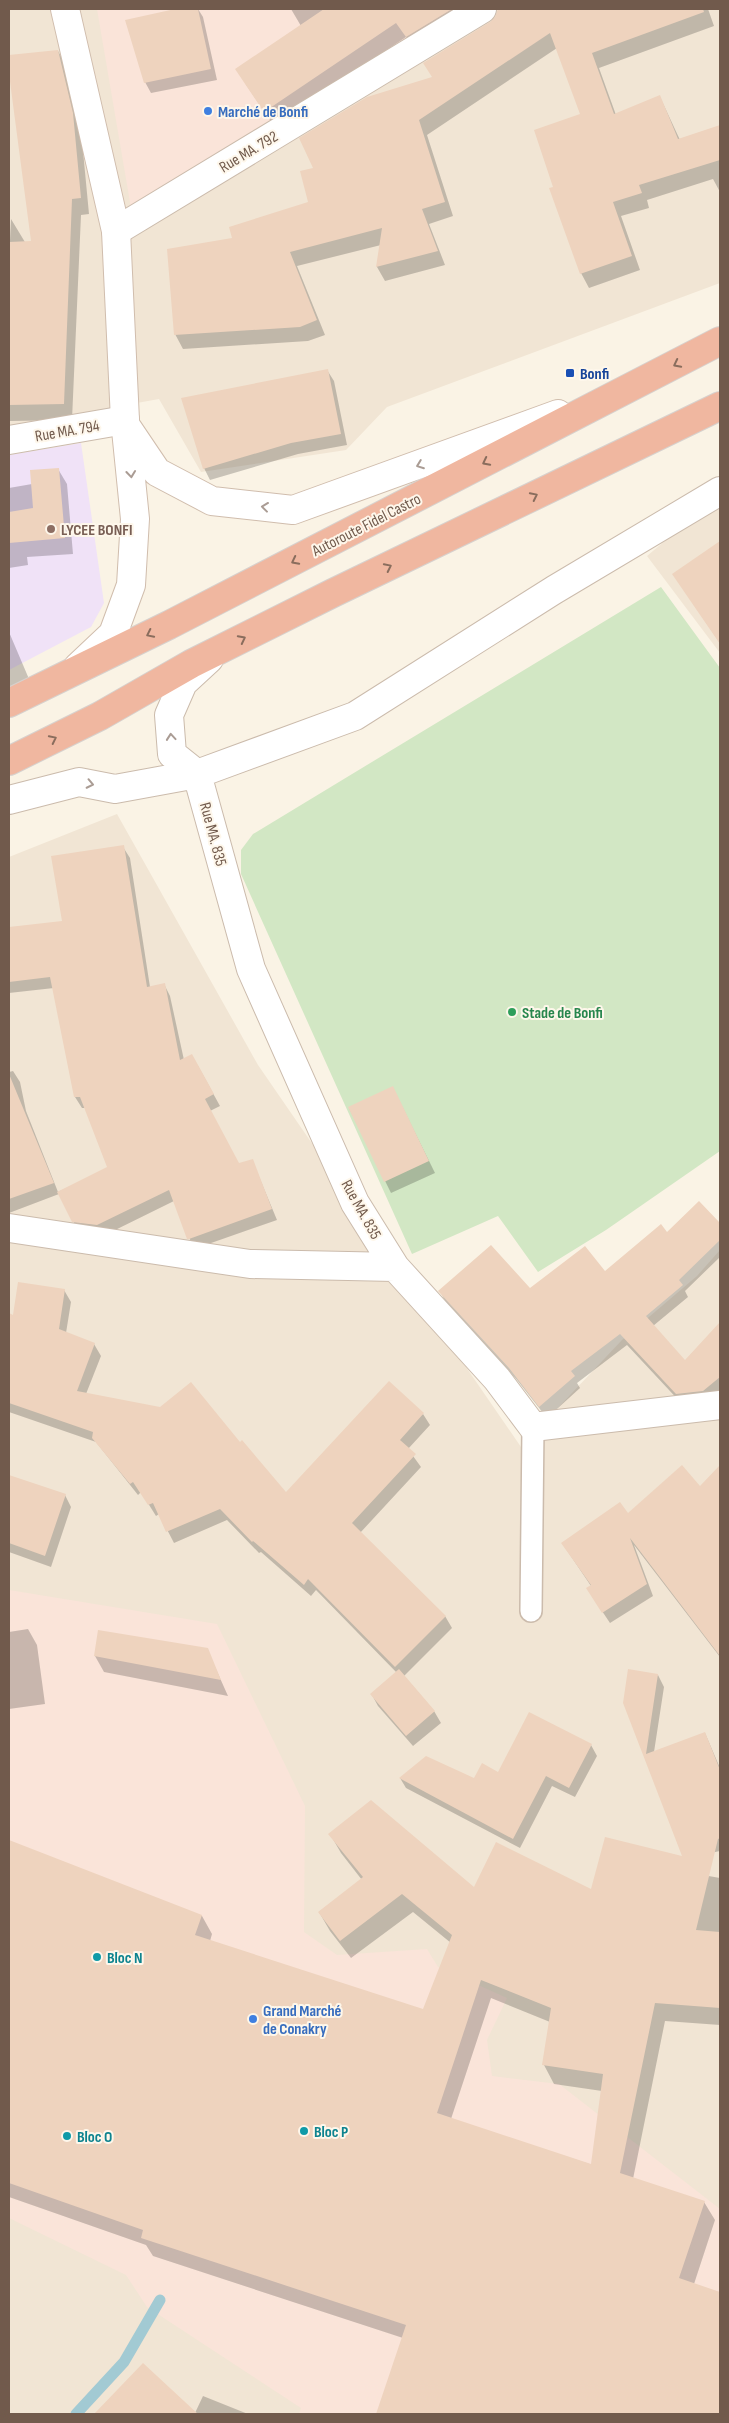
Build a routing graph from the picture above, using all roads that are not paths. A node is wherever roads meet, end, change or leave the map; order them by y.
1 (65, 9) edge
2 (482, 9) edge
3 (116, 231) junction
4 (720, 341) edge
5 (630, 388) junction
6 (720, 406) edge
7 (126, 423) junction
8 (9, 440) edge
9 (720, 491) edge
10 (217, 652) junction
11 (74, 671) junction
12 (9, 703) edge
13 (9, 761) edge
14 (197, 774) junction
15 (9, 800) edge
16 (9, 1228) edge
17 (395, 1268) junction
18 (720, 1405) edge
19 (533, 1427) junction
20 (532, 1611) dead end

1 - 3 street
2 - 3 street, Rue MA. 792
3 - 7 street
4 -> 5 highway, Autoroute Fidel Castro
5 -> 7 street
5 -> 11 highway, Autoroute Fidel Castro
10 -> 6 highway
7 - 8 street, Rue MA. 794
7 -> 11 street
9 - 14 street
13 -> 10 highway
14 -> 10 street
11 - 12 highway, Autoroute Fidel Castro
15 -> 14 street
14 - 17 street, Rue MA. 835
16 - 17 street
17 - 19 street, Rue MA. 835
18 - 19 street
19 - 20 lane

